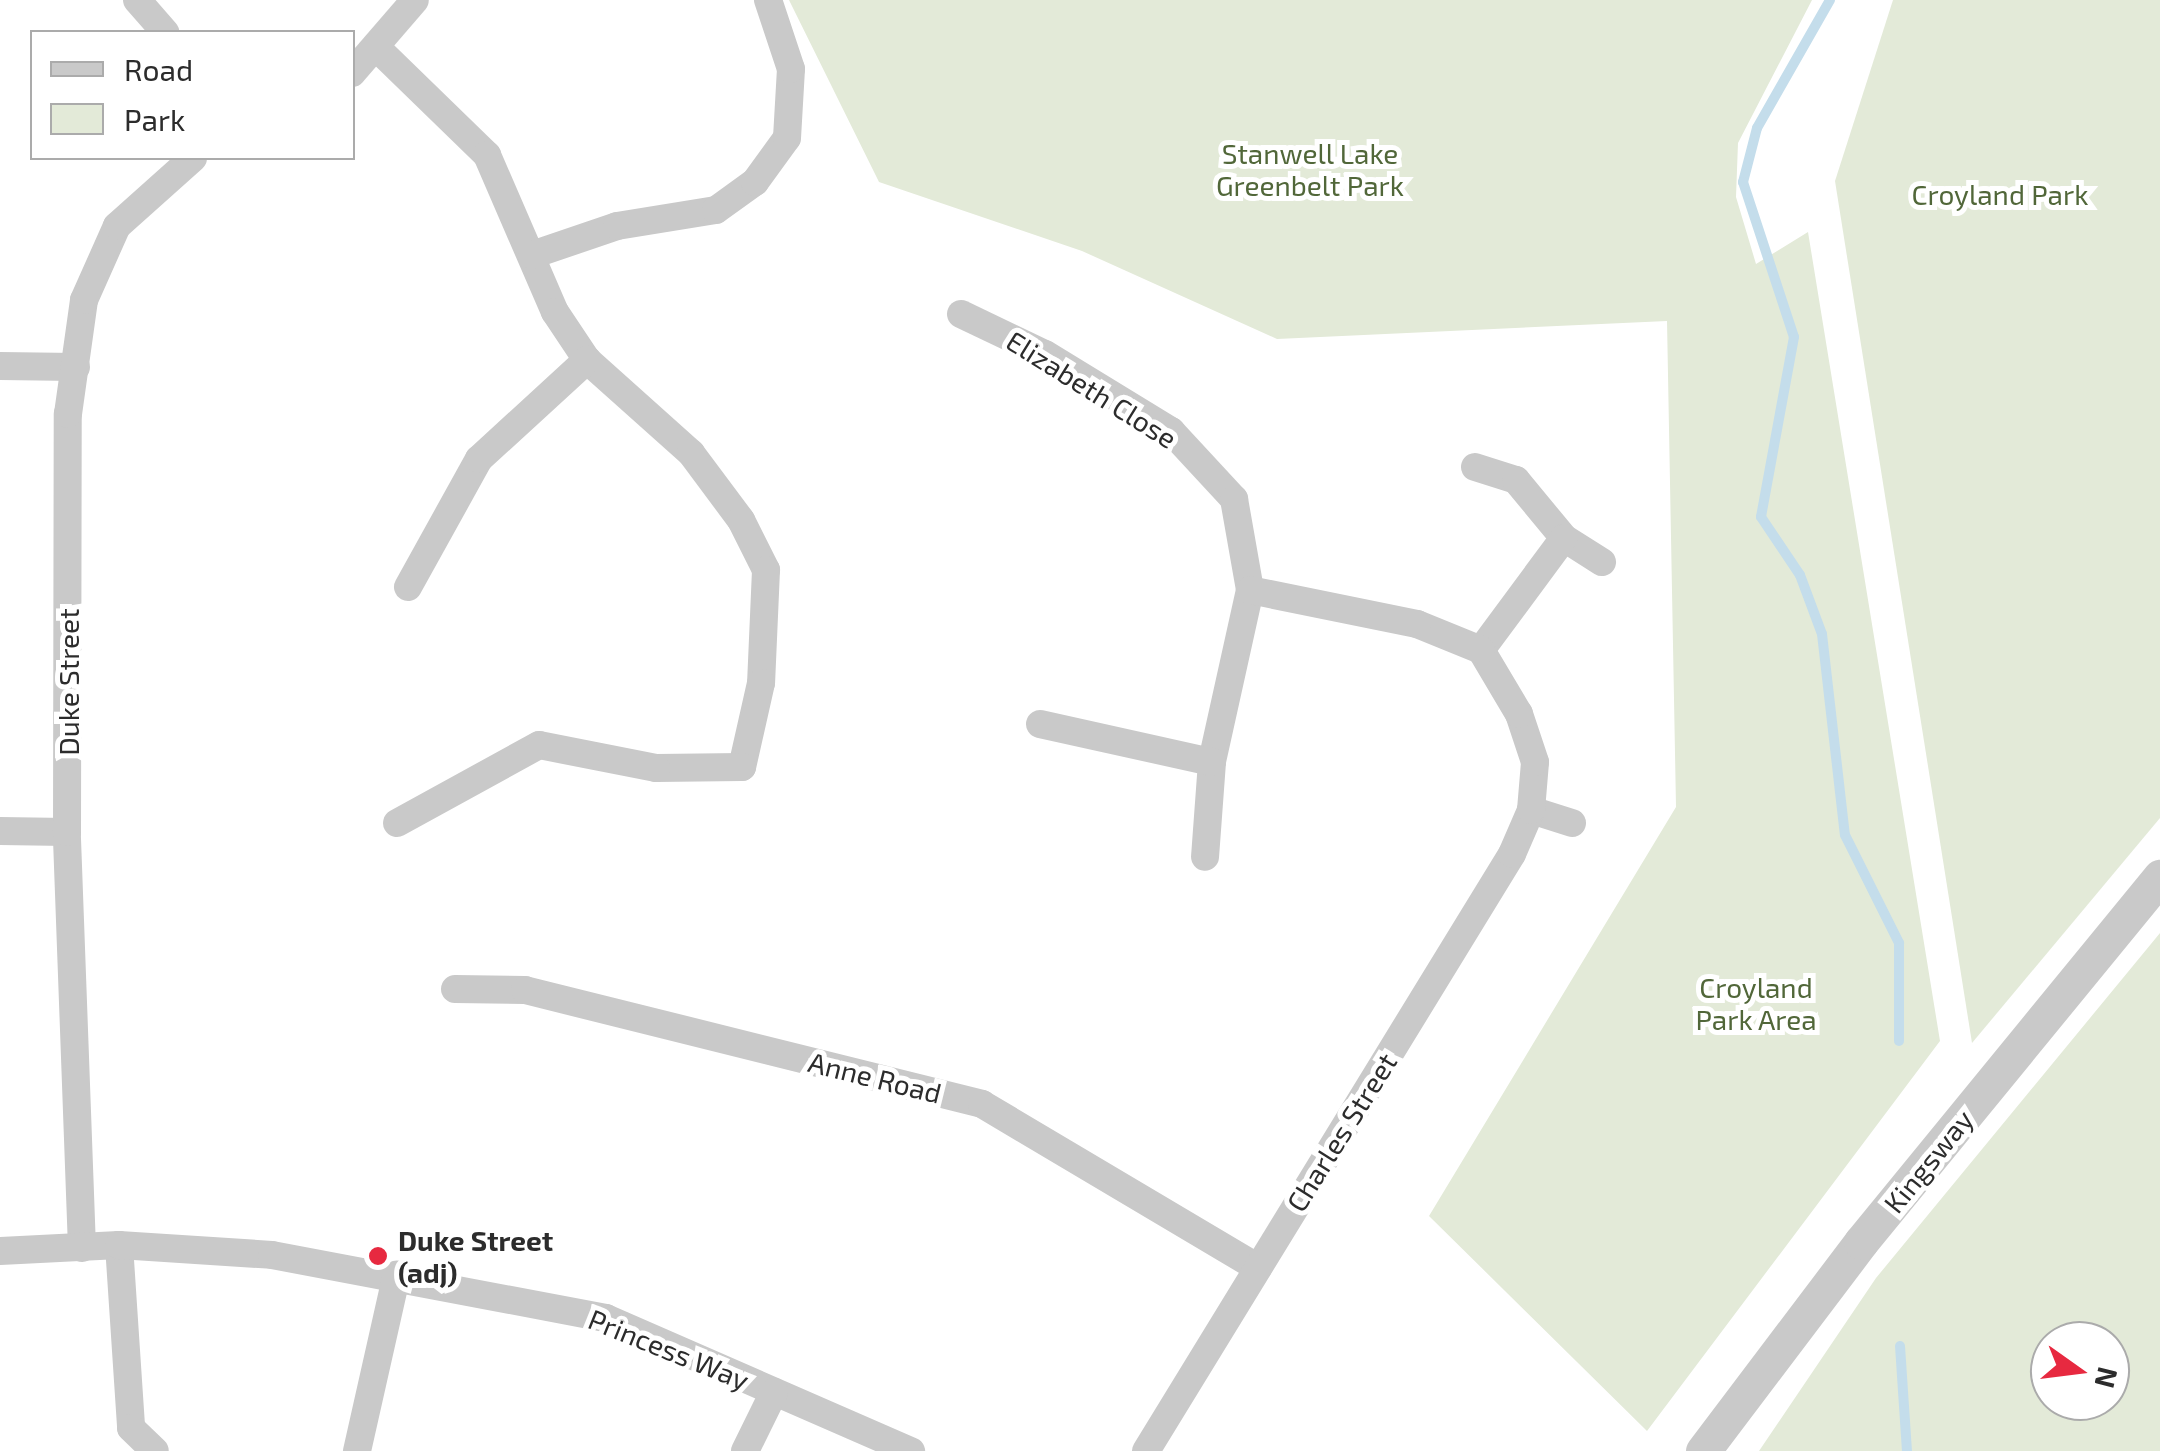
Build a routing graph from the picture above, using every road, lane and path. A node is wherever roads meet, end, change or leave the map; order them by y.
1 (137, 0) edge
2 (415, 0) edge
3 (768, 0) edge
4 (163, 30) edge
5 (380, 50) junction
6 (355, 70) edge
7 (191, 160) edge
8 (532, 254) junction
9 (961, 314) dead end
10 (587, 360) junction
11 (0, 366) edge
12 (76, 367) junction
13 (1475, 467) dead end
14 (1564, 538) junction
15 (1602, 562) dead end
16 (408, 587) dead end
17 (1250, 590) junction
18 (1481, 650) junction
19 (1040, 724) dead end
20 (1212, 762) junction
21 (1531, 810) junction
22 (397, 822) dead end
23 (1572, 823) dead end
24 (0, 830) edge
25 (68, 832) junction
26 (1204, 857) dead end
27 (2160, 877) edge
28 (455, 989) dead end
29 (119, 1246) junction
30 (82, 1248) junction
31 (0, 1251) edge
32 (1258, 1268) junction
33 (397, 1274) junction
34 (774, 1392) junction
35 (155, 1451) edge
36 (357, 1451) edge
37 (745, 1451) edge
38 (911, 1451) edge
39 (1146, 1451) edge
40 (1703, 1451) edge

1 - 4 street
2 - 5 street
3 - 8 street
5 - 6 street
5 - 8 street
7 - 12 street, Duke Street
8 - 10 street
9 - 17 street, Elizabeth Close
10 - 16 street
10 - 22 street
11 - 12 street
12 - 25 street, Duke Street
13 - 14 street
14 - 15 street
14 - 18 street
17 - 18 street
17 - 20 street, Elizabeth Close
18 - 21 street, Charles Street
19 - 20 street
20 - 26 street, Elizabeth Close
21 - 23 street
21 - 32 street, Charles Street
24 - 25 street
25 - 30 street, Duke Street
27 - 40 street, Kingsway
28 - 32 street, Anne Road
29 - 30 street, Princess Way
29 - 33 street, Princess Way
29 - 35 street
30 - 31 street, Princess Way
32 - 39 street, Charles Street
33 - 34 street, Princess Way
33 - 36 street
34 - 37 street
34 - 38 street, Princess Way

